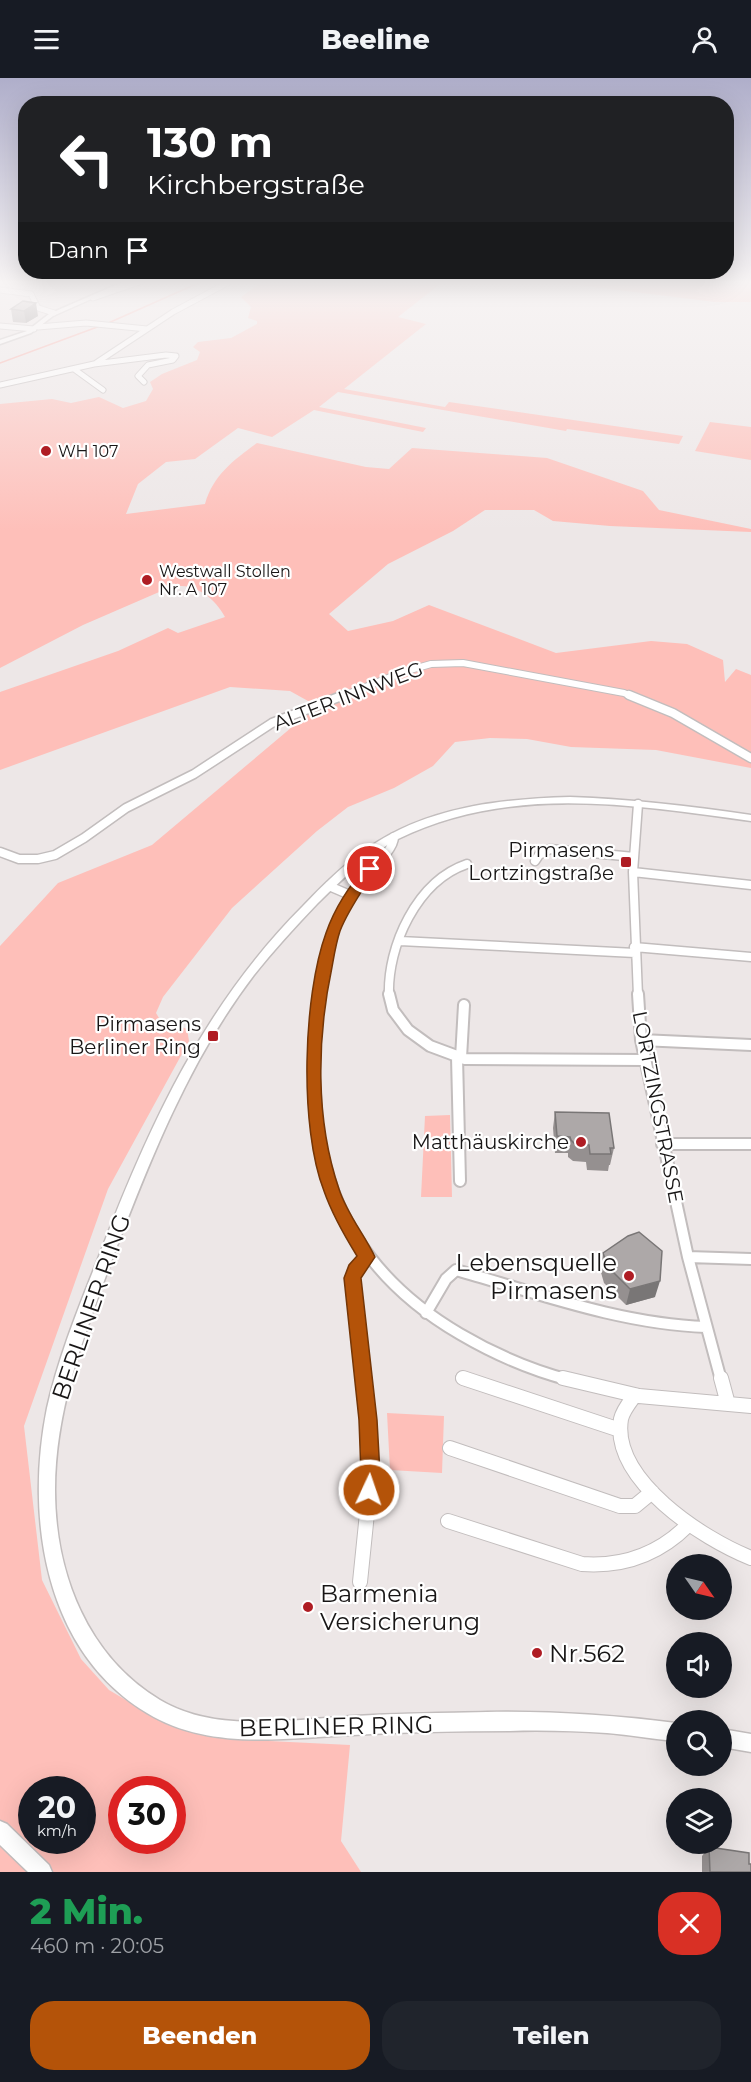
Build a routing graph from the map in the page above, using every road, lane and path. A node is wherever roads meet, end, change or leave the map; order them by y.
1 (91, 365) edge
2 (154, 365) edge
3 (74, 369) junction
4 (144, 382) dead end
5 (0, 385) edge
6 (103, 390) dead end
7 (751, 758) edge
8 (638, 804) junction
9 (751, 818) edge
10 (394, 837) junction
11 (0, 852) edge
12 (634, 857) junction
13 (536, 861) dead end
14 (467, 864) dead end
15 (633, 872) junction
16 (751, 885) edge
17 (329, 886) junction
18 (350, 895) junction
19 (400, 941) junction
20 (635, 950) junction
21 (751, 957) edge
22 (464, 1005) dead end
23 (641, 1040) junction
24 (751, 1045) edge
25 (459, 1058) junction
26 (645, 1060) junction
27 (662, 1144) junction
28 (751, 1144) edge
29 (460, 1181) dead end
30 (367, 1257) junction
31 (688, 1257) junction
32 (751, 1260) edge
33 (426, 1313) junction
34 (706, 1327) junction
35 (462, 1378) dead end
36 (635, 1395) junction
37 (728, 1404) junction
38 (751, 1406) edge
39 (620, 1430) junction
40 (450, 1448) dead end
41 (652, 1492) junction
42 (448, 1521) dead end
43 (688, 1525) junction
44 (751, 1558) edge
45 (360, 1582) dead end
46 (666, 1731) edge
47 (732, 1740) edge
48 (751, 1743) edge
49 (0, 1831) edge
50 (42, 1872) edge

1 - 3 street
2 - 4 street
3 - 5 street
3 - 6 street
7 - 11 street, ALTER INNWEG
8 - 9 street, BERLINER RING
8 - 10 street, BERLINER RING
8 - 12 street, LORTZINGSTRASSE
10 - 17 street, BERLINER RING
10 - 18 street
12 - 13 street
12 - 15 street, LORTZINGSTRASSE
14 - 19 street
15 - 16 street
15 - 20 street, LORTZINGSTRASSE
17 - 18 street
17 - 46 street, BERLINER RING
18 - 30 street
19 - 20 street
19 - 25 street
20 - 21 street
20 - 23 street, LORTZINGSTRASSE
22 - 25 street
23 - 24 street
23 - 26 street, LORTZINGSTRASSE
25 - 26 street
25 - 29 street
26 - 27 street, LORTZINGSTRASSE
27 - 28 street
27 - 31 street, LORTZINGSTRASSE
30 - 33 street
30 - 45 street
31 - 32 street
31 - 34 street, LORTZINGSTRASSE
33 - 34 street
33 - 36 street
34 - 37 street, LORTZINGSTRASSE
35 - 39 street
36 - 37 street
36 - 39 street
37 - 38 street
39 - 41 street
40 - 41 street
41 - 43 street
42 - 43 street
43 - 44 street
47 - 48 street
49 - 50 street

